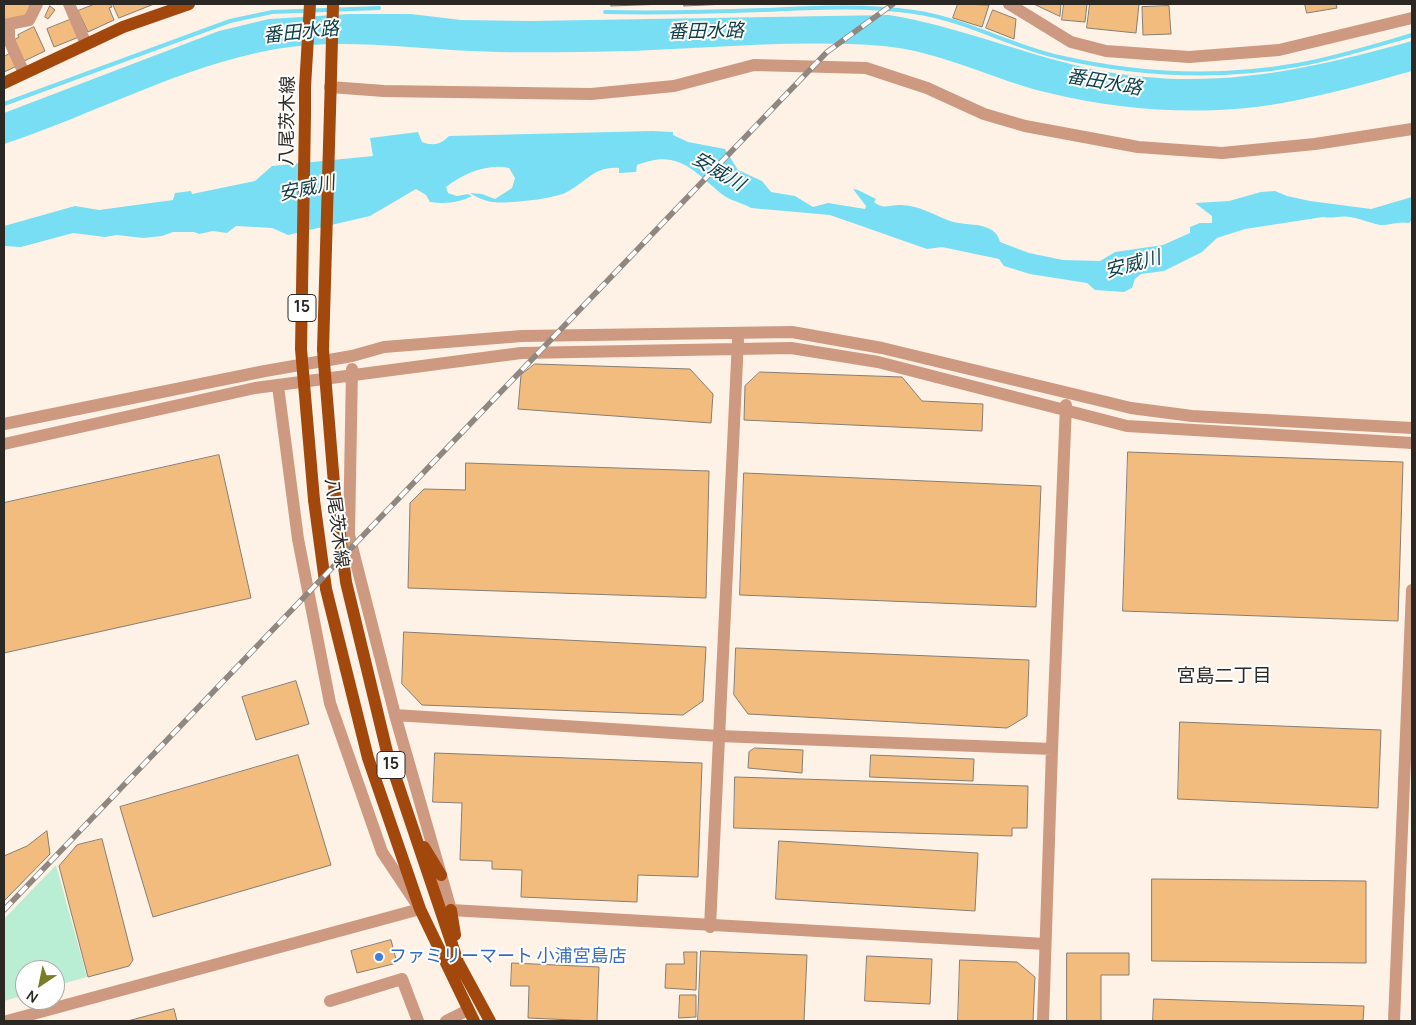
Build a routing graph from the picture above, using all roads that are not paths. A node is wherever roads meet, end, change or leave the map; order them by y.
1 (37, 4) edge
2 (70, 4) edge
3 (189, 4) edge
4 (310, 4) edge
5 (333, 4) edge
6 (1008, 4) edge
7 (1412, 18) edge
8 (86, 44) junction
9 (24, 73) junction
10 (4, 83) edge
11 (330, 87) junction
12 (1412, 129) edge
13 (738, 333) junction
14 (738, 348) junction
15 (352, 356) junction
16 (351, 375) junction
17 (278, 386) junction
18 (1067, 395) junction
19 (1066, 411) junction
20 (4, 424) edge
21 (1412, 428) edge
22 (1412, 443) edge
23 (4, 444) edge
24 (1412, 590) edge
25 (395, 715) junction
26 (719, 736) junction
27 (1052, 750) junction
28 (410, 823) junction
29 (441, 875) junction
30 (420, 910) junction
31 (452, 910) junction
32 (710, 927) junction
33 (1045, 944) junction
34 (458, 962) junction
35 (330, 1001) dead end
36 (471, 1016) edge
37 (8, 1021) edge
38 (418, 1021) edge
39 (446, 1021) edge
40 (490, 1021) edge
41 (1043, 1021) edge
42 (1394, 1021) edge

1 - 9 street
2 - 8 street
3 - 8 main road
4 - 30 main road, 八尾茨木線 / 15, bridge
5 - 11 main road, 八尾茨木線 / 15
6 - 7 street
8 - 9 main road
9 - 10 main road
11 - 12 street
11 - 28 main road, 八尾茨木線 / 15, bridge
13 - 14 street
13 - 15 street
13 - 18 street
14 - 16 street
14 - 19 street
14 - 26 street
15 - 16 street
15 - 20 street
16 - 17 street
16 - 25 street
17 - 23 street
17 - 30 street
18 - 19 street
18 - 21 street
19 - 22 street
19 - 27 street
24 - 42 street
25 - 26 street
25 - 29 street
26 - 27 street
26 - 32 street
27 - 33 street
28 - 29 main road
28 - 34 main road, 八尾茨木線 / 15
29 - 31 street
30 - 36 main road, 八尾茨木線 / 15
30 - 37 street
31 - 32 street
31 - 34 main road
32 - 33 street
33 - 41 street
34 - 40 main road, 八尾茨木線 / 15
35 - 38 street
36 - 39 street

